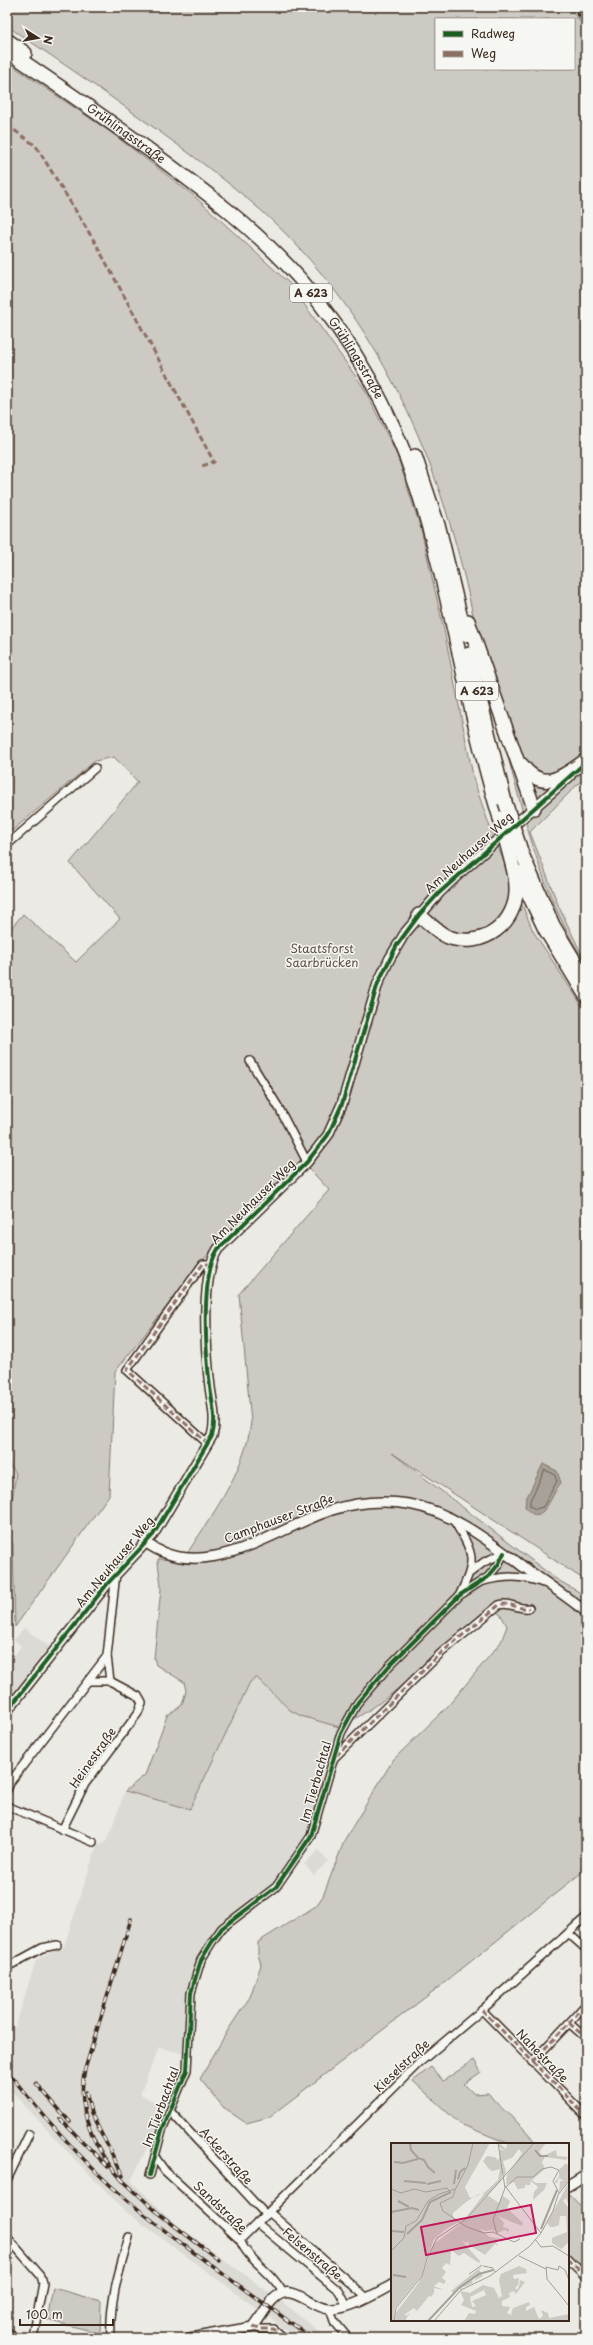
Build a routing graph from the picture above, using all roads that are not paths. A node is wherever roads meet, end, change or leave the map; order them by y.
1 (7, 40) edge
2 (7, 51) edge
3 (452, 579) junction
4 (518, 758) junction
5 (586, 761) edge
6 (95, 768) dead end
7 (500, 803) junction
8 (534, 808) junction
9 (7, 845) edge
10 (516, 857) junction
11 (419, 915) junction
12 (586, 980) edge
13 (586, 996) edge
14 (250, 1060) dead end
15 (308, 1162) junction
16 (210, 1264) junction
17 (208, 1444) junction
18 (454, 1521) junction
19 (145, 1542) junction
20 (504, 1553) junction
21 (470, 1572) junction
22 (116, 1573) junction
23 (481, 1582) junction
24 (549, 1586) junction
25 (460, 1595) junction
26 (529, 1608) dead end
27 (586, 1612) edge
28 (107, 1656) junction
29 (89, 1681) junction
30 (110, 1681) junction
31 (11, 1700) edge
32 (7, 1711) edge
33 (333, 1759) junction
34 (7, 1790) edge
35 (7, 1806) edge
36 (62, 1830) junction
37 (93, 1842) dead end
38 (586, 1917) edge
39 (568, 1933) junction
40 (57, 1945) dead end
41 (586, 1949) edge
42 (7, 1967) edge
43 (586, 2004) edge
44 (482, 2010) junction
45 (569, 2022) junction
46 (586, 2038) edge
47 (532, 2062) junction
48 (171, 2112) junction
49 (586, 2116) edge
50 (29, 2134) dead end
51 (155, 2157) junction
52 (150, 2174) dead end
53 (586, 2175) edge
54 (7, 2180) edge
55 (569, 2185) edge
56 (267, 2213) junction
57 (257, 2223) junction
58 (7, 2237) edge
59 (129, 2237) dead end
60 (240, 2240) junction
61 (569, 2260) edge
62 (586, 2278) edge
63 (391, 2285) edge
64 (283, 2293) junction
65 (366, 2297) junction
66 (347, 2306) junction
67 (330, 2309) junction
68 (253, 2327) junction
69 (7, 2332) edge
70 (234, 2334) edge
71 (16, 2338) edge
72 (33, 2338) edge
73 (111, 2338) edge
74 (190, 2338) edge
75 (284, 2338) edge
76 (348, 2338) edge

1 - 3 highway, A 623
2 - 7 highway, Grühlingsstraße / A 623
3 - 4 highway
3 - 7 highway, A 623
4 - 5 highway
4 - 8 highway
5 - 8 street, Am Neuhauser Weg
6 - 9 street
7 - 10 highway, A 623, bridge
7 - 10 highway, A 623, bridge
8 - 11 street, Am Neuhauser Weg
10 - 11 highway
10 - 12 highway, A 623
10 - 13 highway, A 623
11 - 15 street, Am Neuhauser Weg
14 - 15 street
15 - 16 street, Am Neuhauser Weg
16 - 17 street, Am Neuhauser Weg
16 - 17 street, Am Neuhauser Weg
17 - 19 street, Am Neuhauser Weg
18 - 19 street, Camphauser Straße
18 - 20 street, Camphauser Straße
18 - 21 street, Im Tierbachtal
19 - 22 street, Am Neuhauser Weg
20 - 21 street
20 - 23 street, Im Tierbachtal
20 - 24 street, Camphauser Straße
21 - 25 street, Im Tierbachtal
22 - 28 street
22 - 31 street, Am Neuhauser Weg
23 - 24 street, Im Tierbachtal
23 - 25 street, Im Tierbachtal
24 - 27 street, Camphauser Straße
25 - 33 street, Im Tierbachtal
26 - 33 street, Im Tierbachtal
28 - 29 street
28 - 30 street
29 - 30 street
29 - 34 street
30 - 36 street, Heinestraße
31 - 32 street, Am Neuhauser Weg
33 - 48 street, Im Tierbachtal
35 - 36 street
36 - 37 street
38 - 39 street, Kieselstraße
39 - 41 street
39 - 44 street, Kieselstraße
40 - 42 street
43 - 45 street
44 - 47 street, Nahestraße
44 - 56 street, Kieselstraße
45 - 46 street
45 - 47 street
47 - 49 street, Nahestraße
48 - 51 street, Im Tierbachtal
48 - 56 street, Ackerstraße
50 - 54 street
51 - 52 street, Im Tierbachtal
51 - 60 street, Sandstraße
53 - 55 street
56 - 57 street, Kieselstraße
56 - 65 street, Ackerstraße
57 - 60 street, Kieselstraße
57 - 66 street, Felsenstraße
58 - 72 street
59 - 73 street
60 - 64 street, Sandstraße
61 - 62 street
63 - 65 street
64 - 67 street
64 - 68 street
65 - 66 street
66 - 67 street
67 - 76 street
68 - 70 street
68 - 75 street
69 - 71 street
70 - 74 street

